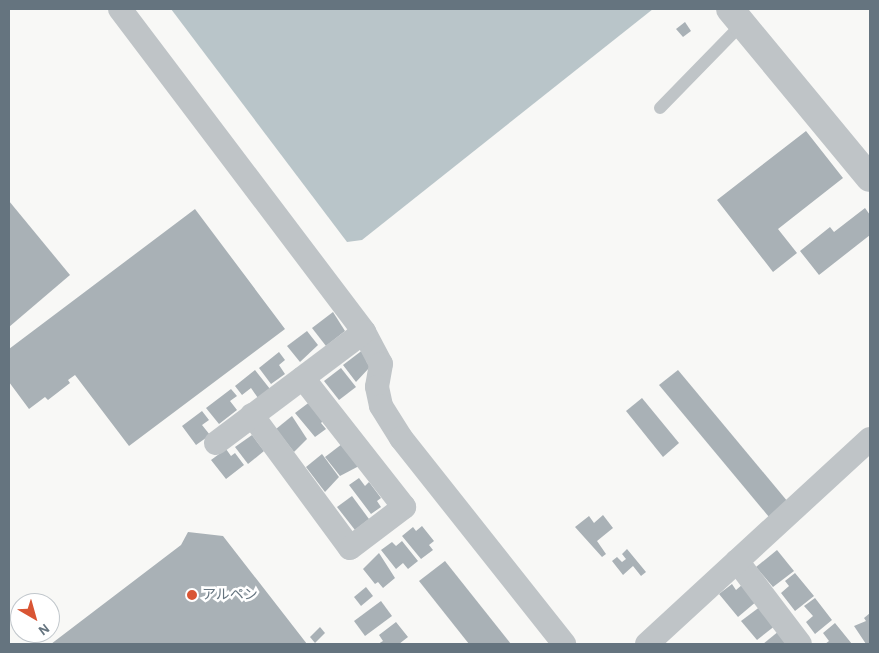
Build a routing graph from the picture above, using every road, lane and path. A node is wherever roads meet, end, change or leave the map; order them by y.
1 (120, 9) edge
2 (736, 16) edge
3 (660, 108) dead end
4 (870, 178) edge
5 (364, 332) junction
6 (304, 378) junction
7 (252, 416) junction
8 (870, 439) edge
9 (216, 443) dead end
10 (738, 561) junction
11 (564, 644) edge
12 (647, 644) edge
13 (800, 644) edge

1 - 5 street
2 - 3 lane
2 - 4 street
5 - 6 street
5 - 11 street
6 - 7 street
6 - 7 street
7 - 9 street
8 - 10 street
10 - 12 street
10 - 13 street

